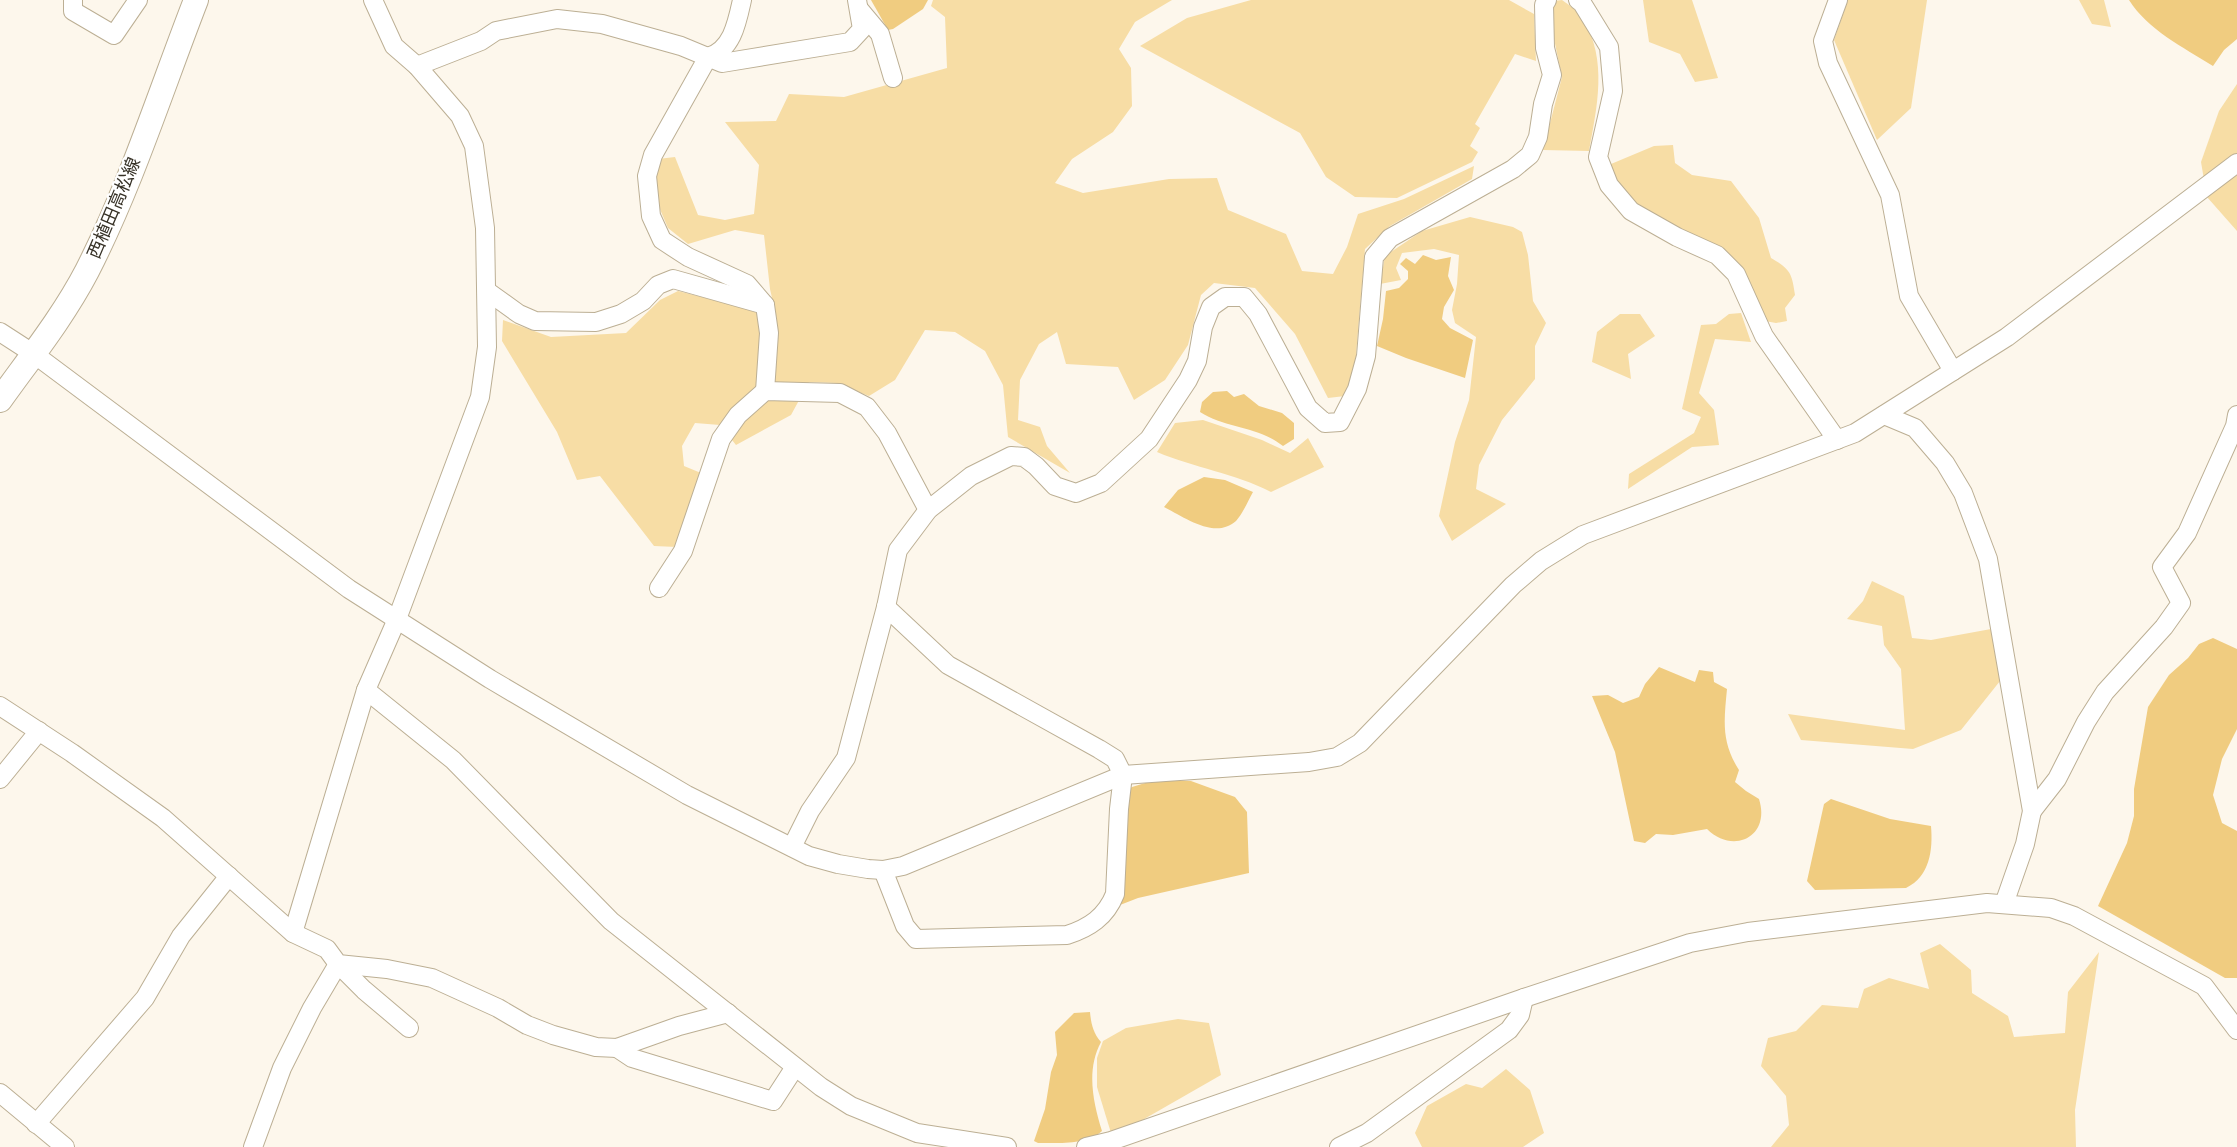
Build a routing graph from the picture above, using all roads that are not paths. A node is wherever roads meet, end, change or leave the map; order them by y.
1 (73, 0) edge
2 (138, 0) edge
3 (196, 0) edge
4 (373, 0) edge
5 (742, 0) edge
6 (1547, 0) edge
7 (1838, 0) edge
8 (858, 4) edge
9 (1586, 4) edge
10 (708, 57) junction
11 (417, 66) junction
12 (893, 78) dead end
13 (2237, 164) edge
14 (487, 291) junction
15 (765, 305) junction
16 (0, 332) edge
17 (34, 354) junction
18 (1953, 371) junction
19 (765, 391) junction
20 (0, 399) edge
21 (1884, 415) junction
22 (2237, 415) edge
23 (1837, 440) junction
24 (928, 510) junction
25 (659, 588) dead end
26 (886, 607) junction
27 (397, 620) junction
28 (366, 690) junction
29 (0, 706) edge
30 (39, 731) junction
31 (1123, 775) junction
32 (0, 779) edge
33 (2032, 811) junction
34 (792, 847) junction
35 (883, 870) junction
36 (229, 876) junction
37 (2004, 904) junction
38 (293, 933) junction
39 (338, 964) junction
40 (1524, 998) junction
41 (728, 1013) junction
42 (409, 1028) dead end
43 (2237, 1030) edge
44 (617, 1048) junction
45 (795, 1067) junction
46 (0, 1093) edge
47 (36, 1124) junction
48 (1119, 1144) edge
49 (65, 1147) edge
50 (253, 1147) edge
51 (1007, 1147) edge
52 (1086, 1147) edge
53 (1339, 1147) edge

1 - 2 street
3 - 17 main road, 西植田高松線
4 - 11 street
5 - 10 street
6 - 24 street
7 - 18 street
8 - 10 street
8 - 12 street
9 - 23 street
10 - 11 street
10 - 15 street
11 - 14 street
13 - 18 street
14 - 15 street
14 - 27 street
15 - 19 street
16 - 17 street
17 - 20 main road, 西植田高松線
17 - 27 street
18 - 21 street
19 - 24 street
19 - 25 street
21 - 23 street
21 - 33 street
22 - 33 street
23 - 31 street
24 - 26 street
26 - 31 street
26 - 34 street
27 - 28 street
27 - 34 street
28 - 38 street
28 - 41 street
29 - 30 street
30 - 32 street
30 - 36 street
31 - 35 street
31 - 35 street
33 - 37 street
34 - 35 street
36 - 38 street
36 - 47 street
37 - 40 street
37 - 43 street
38 - 39 street
39 - 42 street
39 - 44 street
39 - 50 street
40 - 48 street
40 - 53 street
41 - 44 street
41 - 45 street
44 - 45 street
45 - 51 street
46 - 47 street
47 - 49 street
48 - 52 street

